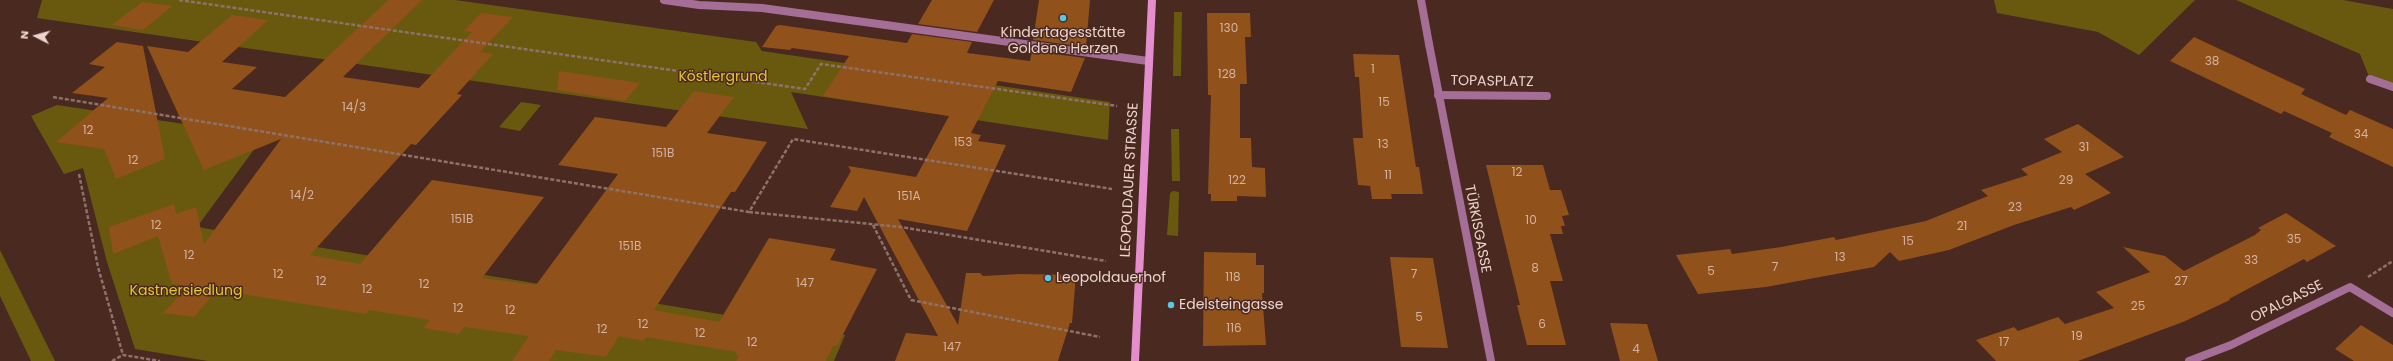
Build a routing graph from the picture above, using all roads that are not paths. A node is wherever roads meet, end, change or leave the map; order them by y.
1 (664, 0) edge
2 (1152, 0) edge
3 (1421, 0) edge
4 (1148, 61) junction
5 (2370, 79) dead end
6 (2393, 87) edge
7 (1547, 96) dead end
8 (1438, 98) junction
9 (2393, 313) edge
10 (1135, 361) edge
11 (1491, 361) edge
12 (2189, 361) edge

1 - 4 street
2 - 4 main road, LEOPOLDAUER STRASSE
3 - 8 street, TOPASPLATZ
4 - 10 main road, LEOPOLDAUER STRASSE
5 - 6 street
7 - 8 street, TOPASPLATZ
8 - 11 street, TÜRKISGASSE
9 - 12 street, OPALGASSE

